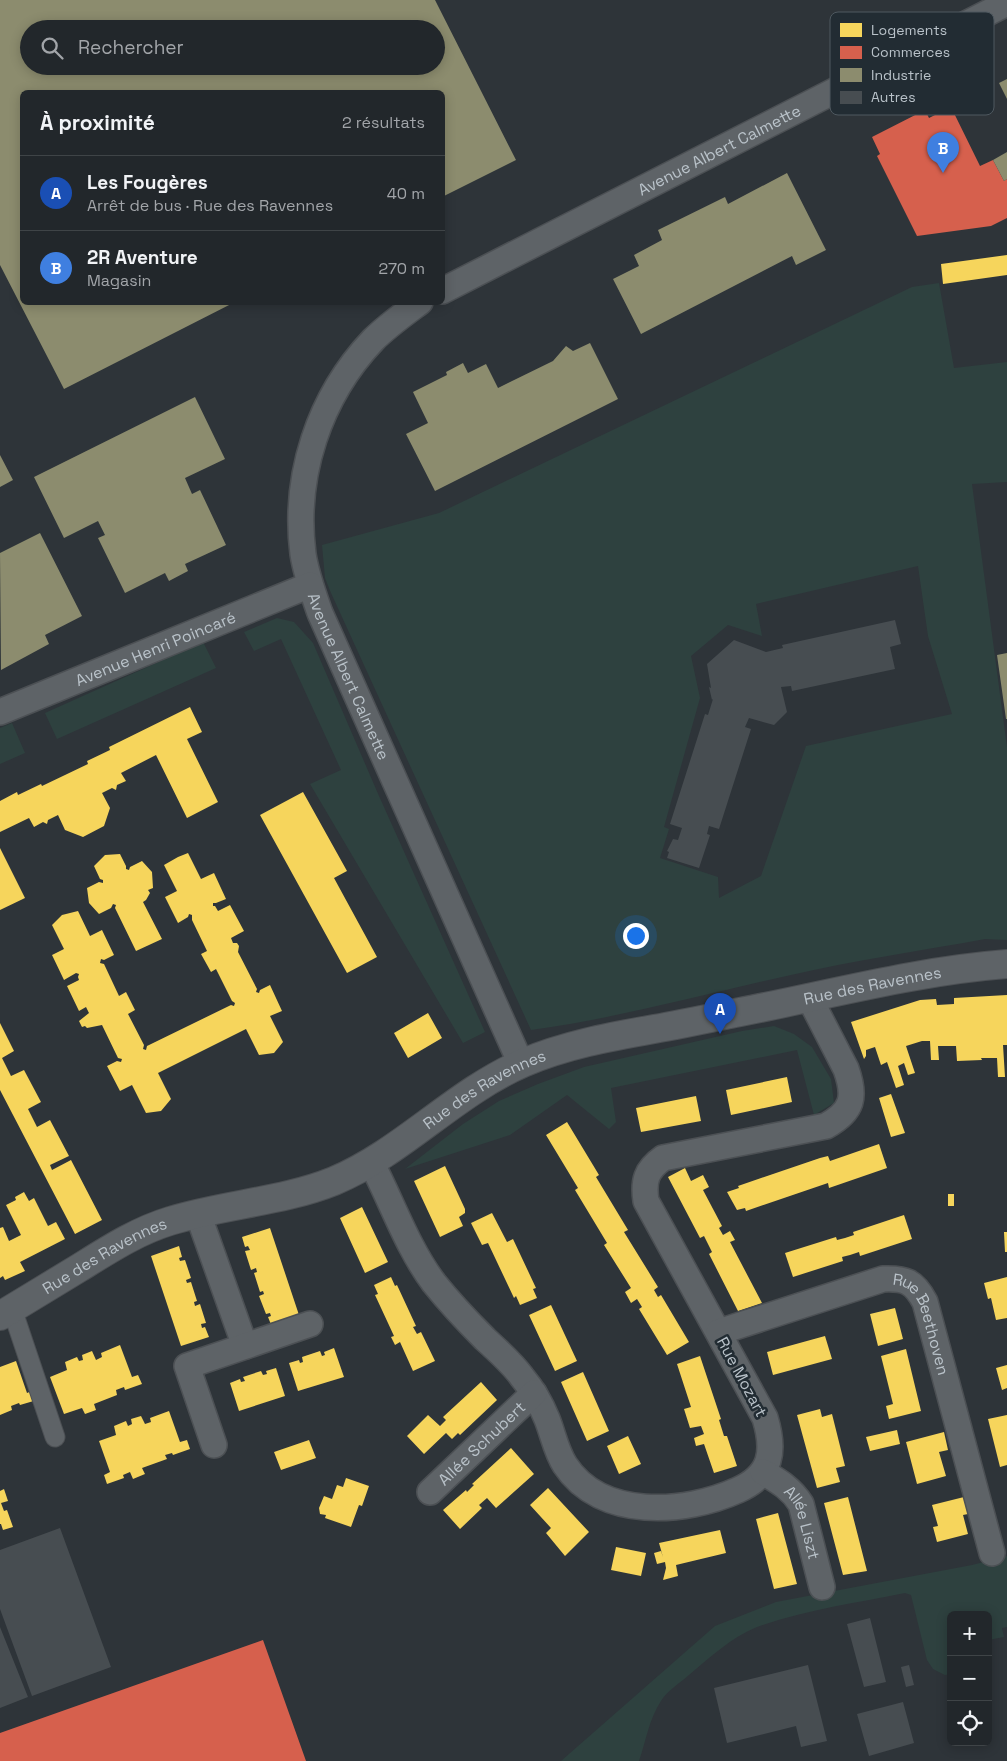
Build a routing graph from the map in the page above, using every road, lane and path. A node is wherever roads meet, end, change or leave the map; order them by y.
1 (1007, 3) edge
2 (975, 8) edge
3 (830, 85) edge
4 (445, 288) edge
5 (416, 305) edge
6 (310, 585) junction
7 (0, 712) edge
8 (1007, 964) edge
9 (809, 997) junction
10 (521, 1064) junction
11 (371, 1162) junction
12 (198, 1214) junction
13 (6, 1313) edge
14 (310, 1324) dead end
15 (719, 1332) junction
16 (245, 1346) junction
17 (534, 1393) junction
18 (55, 1437) dead end
19 (214, 1444) dead end
20 (763, 1472) junction
21 (430, 1492) dead end
22 (992, 1553) dead end
23 (822, 1587) dead end

1 - 2 street, Avenue Albert Calmette
3 - 4 street, Avenue Albert Calmette
5 - 6 street, Avenue Albert Calmette
6 - 7 street, Avenue Henri Poincaré
6 - 10 street, Avenue Albert Calmette
8 - 9 street, Rue des Ravennes
9 - 10 street, Rue des Ravennes
9 - 15 street, Rue Mozart
10 - 11 street, Rue des Ravennes
11 - 12 street, Rue des Ravennes
11 - 17 street
12 - 13 street, Rue des Ravennes
12 - 16 street
13 - 18 street
14 - 16 street
15 - 20 street, Rue Mozart
15 - 22 street, Rue Beethoven
16 - 19 street
17 - 20 street
17 - 21 street, Allée Schubert
20 - 23 street, Allée Liszt

